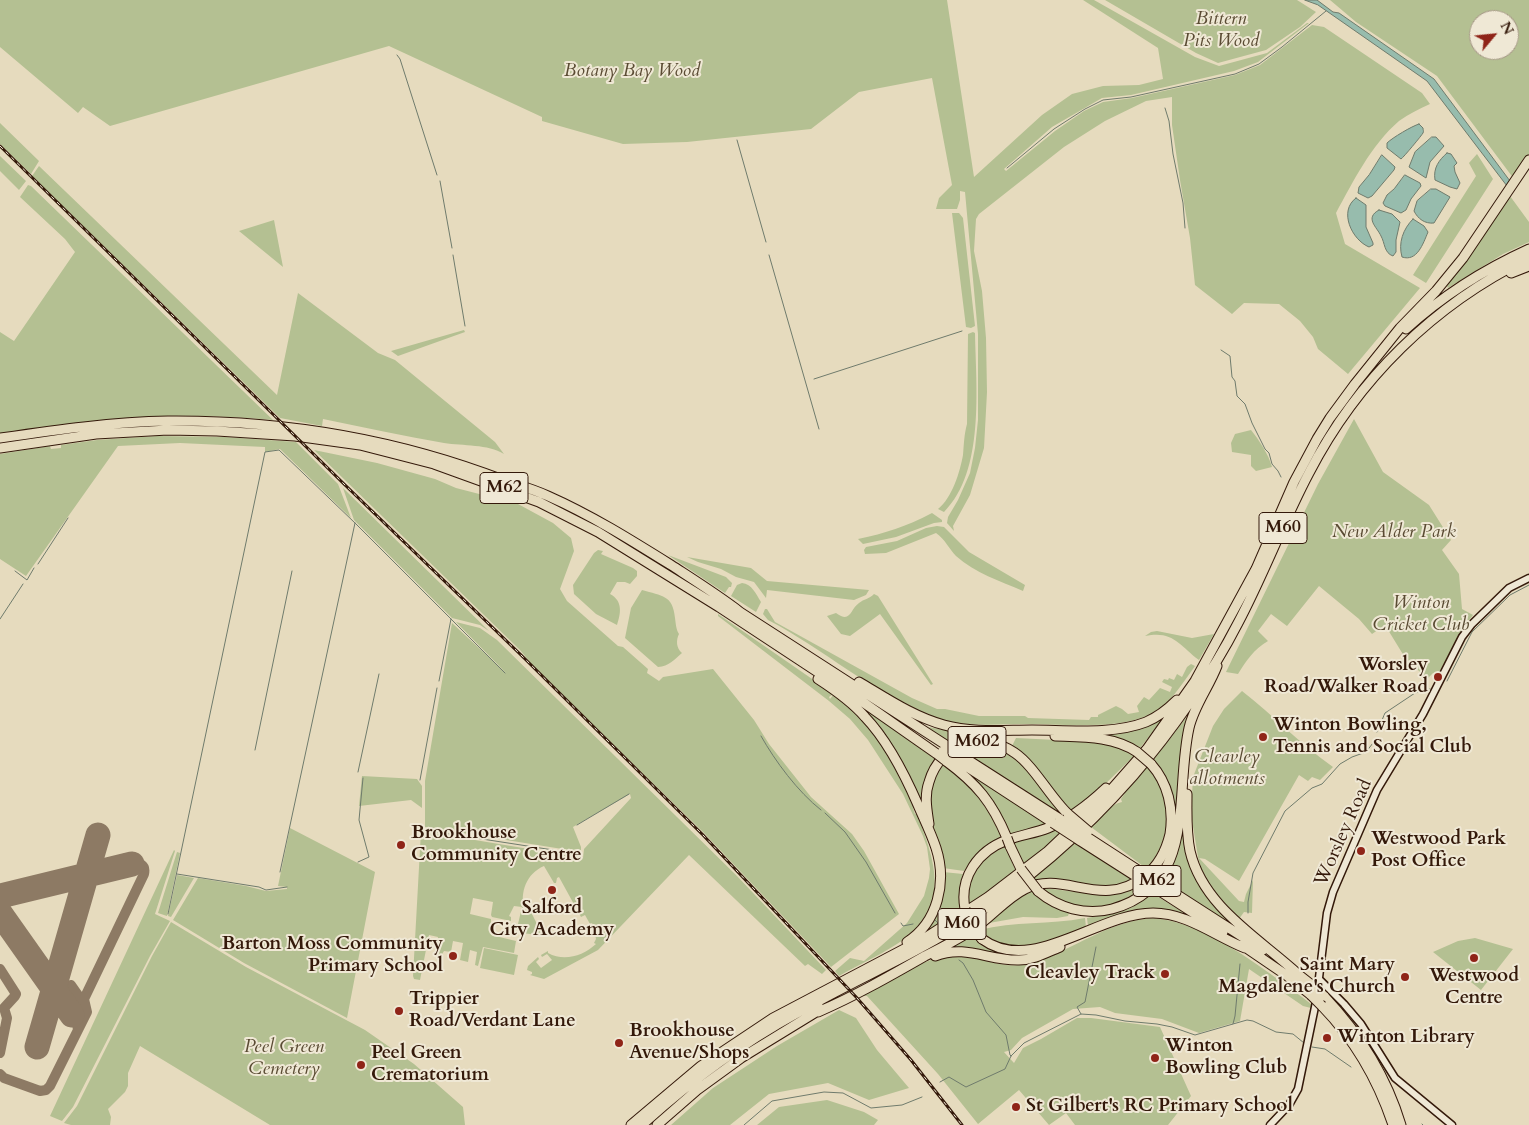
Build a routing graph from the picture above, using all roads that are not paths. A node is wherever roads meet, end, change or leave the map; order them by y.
1 (1529, 160) edge
2 (1529, 248) edge
3 (1529, 258) edge
4 (1529, 266) edge
5 (1462, 298) junction
6 (1368, 368) junction
7 (0, 438) edge
8 (0, 448) edge
9 (1529, 578) edge
10 (693, 591) junction
11 (721, 597) junction
12 (1223, 652) junction
13 (1207, 660) junction
14 (846, 681) junction
15 (857, 698) joint
16 (985, 730) joint
17 (1147, 748) junction
18 (943, 751) junction
19 (1186, 754) junction
20 (952, 757) junction
21 (1060, 819) junction
22 (931, 836) junction
23 (1160, 888) junction
24 (1126, 917) junction
25 (962, 924) junction
26 (1245, 948) junction
27 (876, 963) junction
28 (905, 968) junction
29 (1298, 974) junction
30 (1316, 982) junction
31 (818, 1012) junction
32 (657, 1101) junction
33 (623, 1125) edge
34 (630, 1125) edge
35 (642, 1125) edge
36 (657, 1125) edge
37 (1270, 1125) edge
38 (1393, 1125) edge
39 (1401, 1125) edge
40 (1452, 1125) edge

1 - 6 highway, M60
2 - 6 highway, M60
3 - 5 highway, M60
4 - 5 highway, M60
5 - 12 highway, M60
6 - 13 highway, M60
7 - 11 highway, M62
8 - 10 highway, M62
9 - 30 main road, Worsley Road
10 - 15 highway, M62
10 - 22 highway, M62
11 - 14 highway, M62
11 - 16 highway, M62
12 - 19 highway, M60
12 - 25 highway, M60
13 - 16 highway, M60
13 - 17 highway, M60
14 - 18 highway, M602
14 - 28 highway, M60, bridge
15 - 18 highway, M602
17 - 24 highway, M60, bridge
17 - 27 highway, M60
18 - 20 highway, M602, bridge
18 - 20 highway, M62, bridge
19 - 20 highway, M62, bridge
19 - 29 highway, M602
20 - 21 highway, M602
21 - 22 highway, M602
21 - 23 highway, M602, bridge
22 - 27 highway, M60
23 - 26 highway, M602
23 - 29 highway, M602
24 - 26 highway, M602
24 - 28 highway, M60
25 - 31 highway, M60
25 - 35 highway, M60
26 - 38 highway, M602, bridge
27 - 32 highway, M60
28 - 31 highway, M60
29 - 30 highway, M602
30 - 37 main road, Worsley Road
30 - 39 highway, M602, bridge
30 - 40 main road
31 - 36 highway, M60
32 - 33 highway
32 - 34 highway, M60

